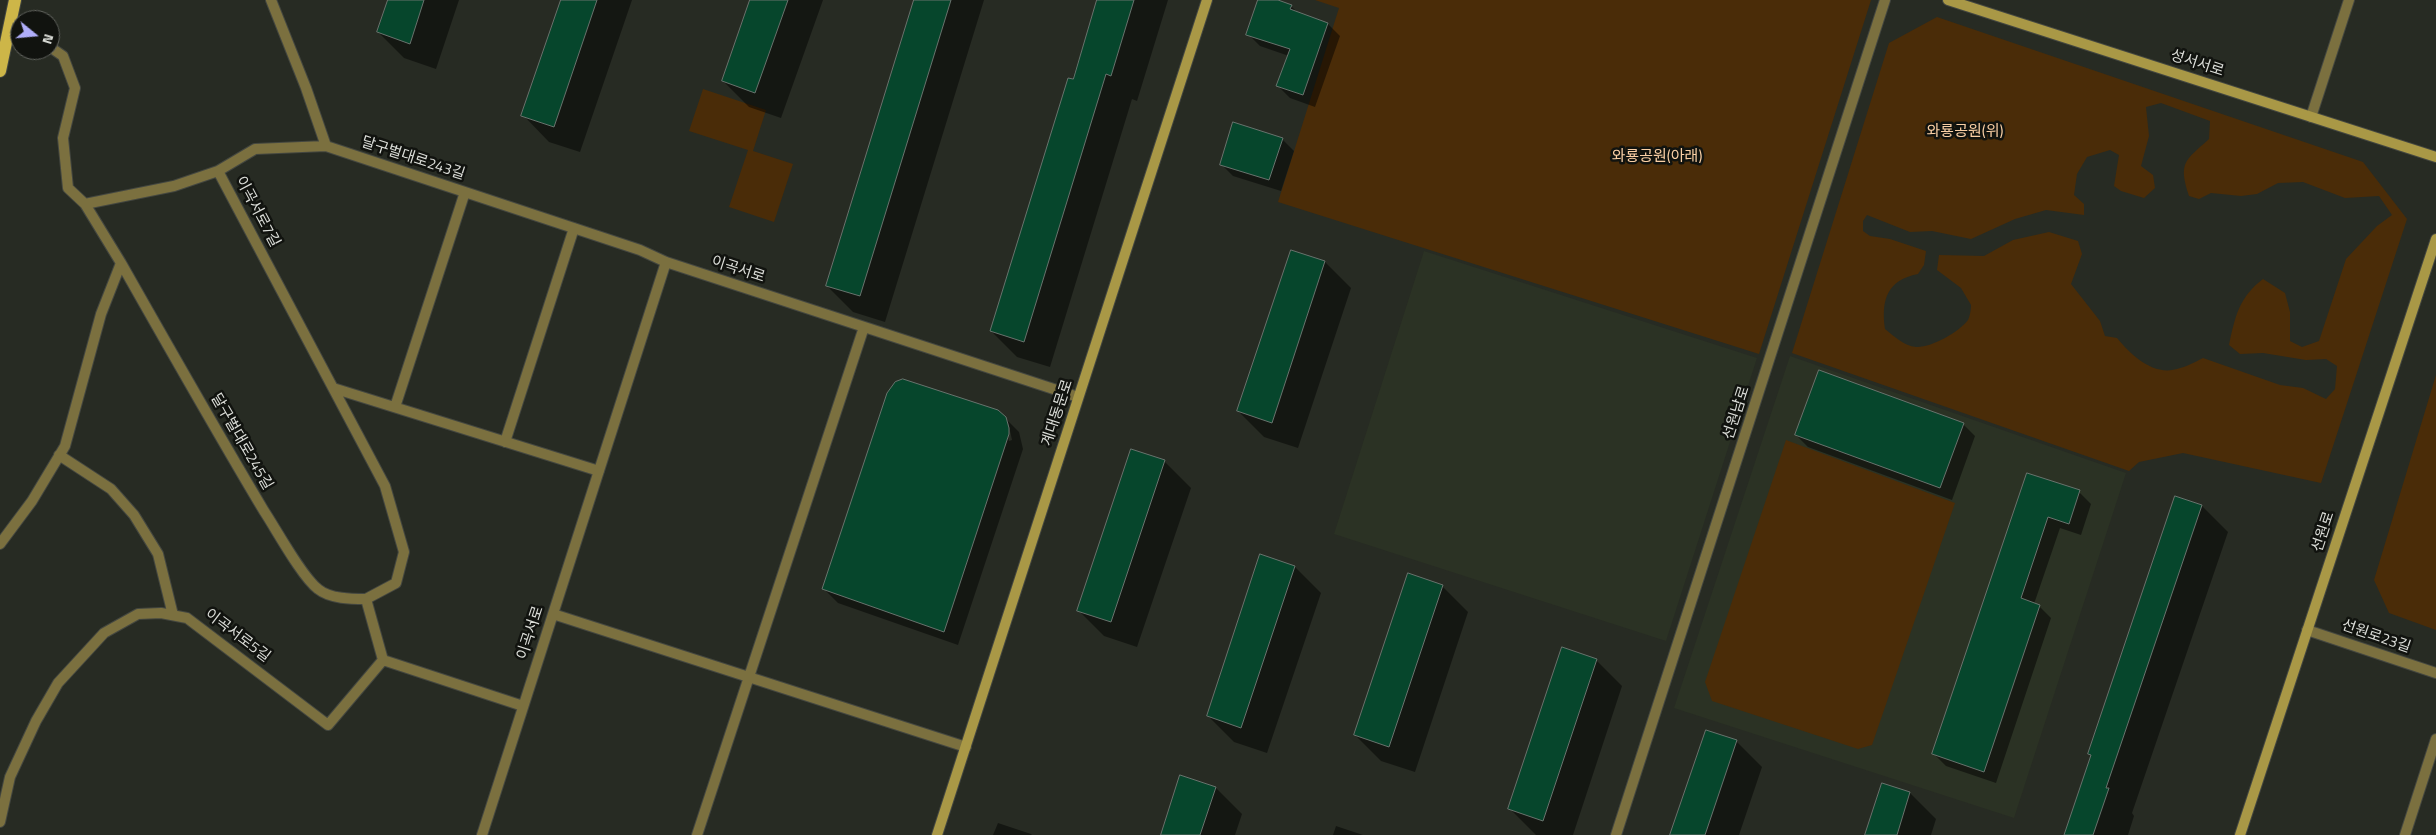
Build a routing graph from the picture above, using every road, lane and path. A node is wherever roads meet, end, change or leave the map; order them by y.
1 (270, 0) edge
2 (1207, 0) edge
3 (1885, 0) edge
4 (1948, 0) edge
5 (2349, 0) edge
6 (10, 41) edge
7 (60, 54) edge
8 (0, 71) edge
9 (2311, 117) junction
10 (326, 146) junction
11 (2436, 157) edge
12 (218, 171) junction
13 (465, 192) junction
14 (85, 204) junction
15 (574, 228) junction
16 (2436, 239) edge
17 (666, 262) junction
18 (121, 263) junction
19 (2432, 267) edge
20 (864, 327) junction
21 (334, 388) junction
22 (1078, 397) junction
23 (395, 407) junction
24 (505, 442) junction
25 (59, 455) junction
26 (599, 471) junction
27 (0, 544) edge
28 (366, 599) junction
29 (553, 614) junction
30 (173, 615) junction
31 (2307, 630) junction
32 (383, 660) junction
33 (2436, 673) edge
34 (749, 677) junction
35 (523, 706) junction
36 (2436, 738) edge
37 (966, 747) junction
38 (0, 822) edge
39 (482, 835) edge
40 (697, 835) edge
41 (937, 835) edge
42 (1616, 835) edge
43 (2240, 835) edge
44 (2405, 835) edge

1 - 10 street
2 - 22 main road, 계대동문로
3 - 42 street, 선원남로
4 - 9 main road, 성서서로
5 - 9 street
6 - 8 main road
7 - 14 street, 달구벌대로245길
9 - 11 main road, 성서서로
10 - 12 street
10 - 13 street, 달구벌대로243길
12 - 14 street, 이곡서로7길
12 - 21 street, 이곡서로7길
13 - 15 street, 달구벌대로243길
13 - 23 street
14 - 18 street, 달구벌대로245길
15 - 17 street, 달구벌대로243길
15 - 24 street
16 - 19 main road, 선원로
17 - 20 street, 이곡서로
17 - 26 street, 이곡서로
18 - 25 street
18 - 28 street, 달구벌대로245길
19 - 31 main road, 선원로
20 - 22 street, 이곡서로
20 - 34 street
21 - 23 street
21 - 28 street, 이곡서로7길
22 - 37 main road, 계대동문로
23 - 24 street
24 - 26 street
25 - 27 street
25 - 30 street
26 - 29 street, 이곡서로
28 - 32 street
29 - 34 street
29 - 35 street, 이곡서로
30 - 32 street, 이곡서로5길
30 - 38 street, 이곡서로5길
31 - 33 street, 선원로23길
31 - 43 main road, 선원로
32 - 35 street
34 - 37 street
34 - 40 street
35 - 39 street, 이곡서로
36 - 44 street
37 - 41 main road, 계대동문로

